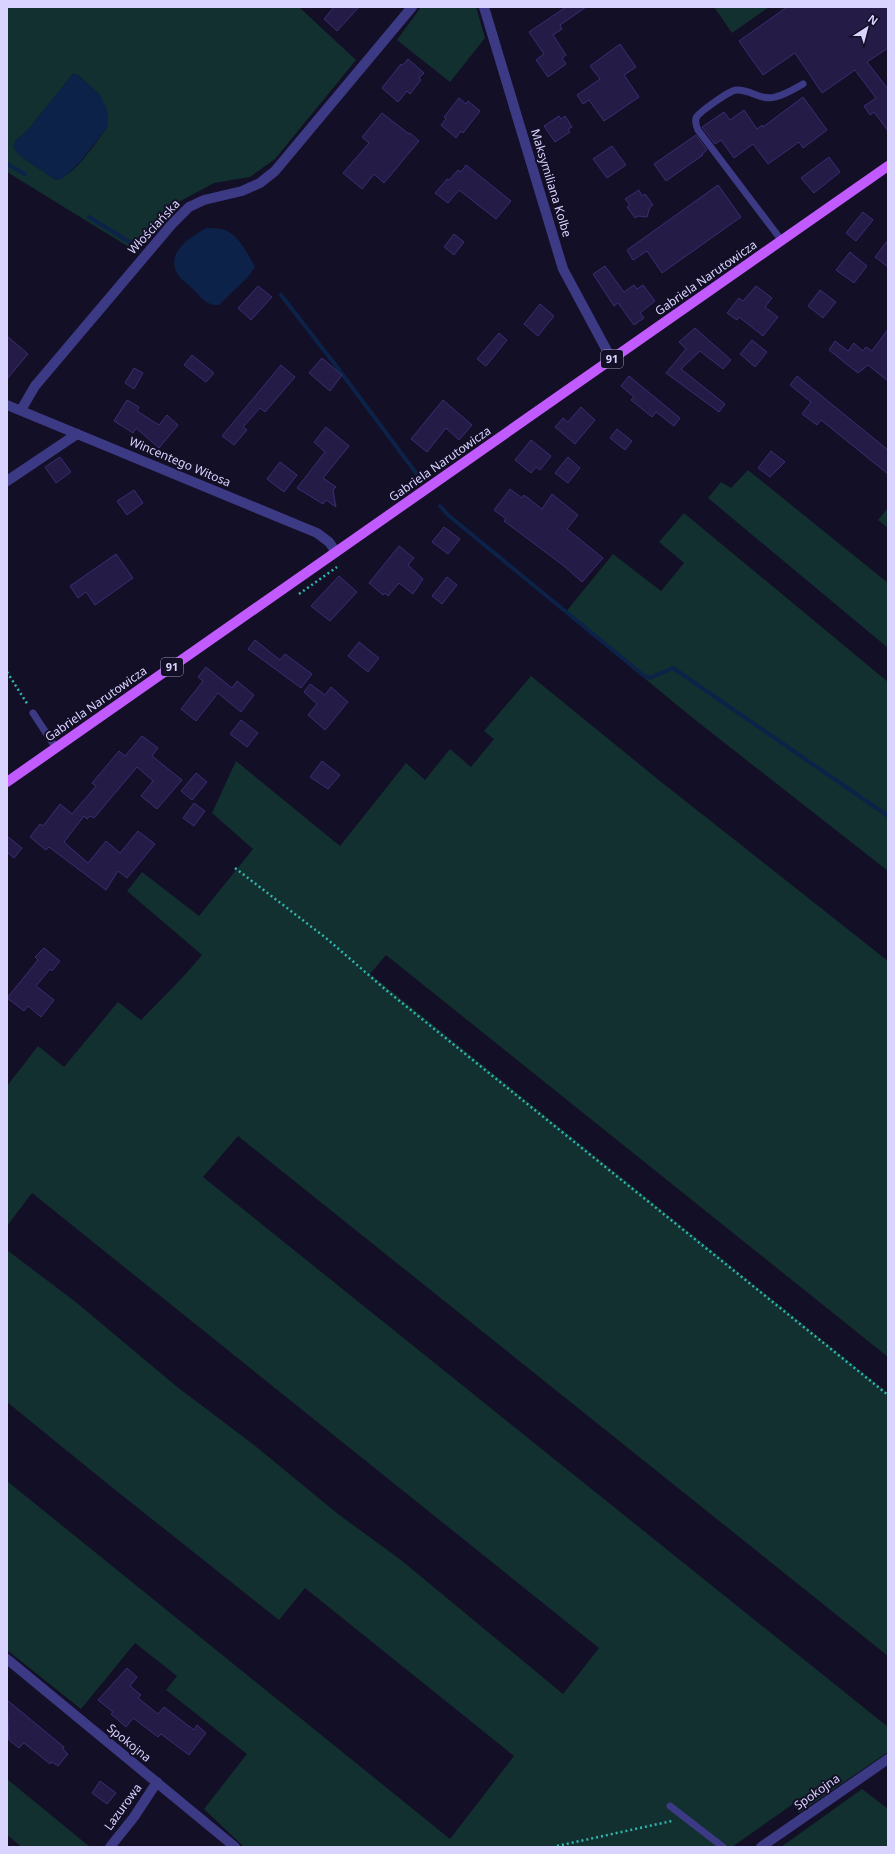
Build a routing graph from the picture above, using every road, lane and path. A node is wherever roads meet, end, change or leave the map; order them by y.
1 (412, 7) edge
2 (484, 7) edge
3 (803, 84) dead end
4 (888, 166) edge
5 (782, 241) junction
6 (612, 360) junction
7 (7, 405) edge
8 (21, 410) junction
9 (77, 434) junction
10 (7, 481) edge
11 (336, 552) junction
12 (7, 672) edge
13 (33, 713) joint
14 (56, 748) junction
15 (7, 782) edge
16 (235, 868) dead end
17 (888, 1395) edge
18 (7, 1659) edge
19 (888, 1759) edge
20 (157, 1782) junction
21 (670, 1806) dead end
22 (686, 1818) junction
23 (558, 1846) edge
24 (110, 1847) edge
25 (235, 1847) edge
26 (723, 1847) edge
27 (761, 1847) edge

1 - 8 street, Włościańska
2 - 6 street, Maksymiliana Kolbe
3 - 5 lane
4 - 5 main road, Gabriela Narutowicza / 91
5 - 6 main road, Gabriela Narutowicza / 91
6 - 11 main road, Gabriela Narutowicza / 91
7 - 8 street, Wincentego Witosa
8 - 9 street, Wincentego Witosa
9 - 10 street
9 - 11 street, Wincentego Witosa
11 - 14 main road, Gabriela Narutowicza / 91
12 - 13 path
13 - 14 lane
14 - 15 main road, Gabriela Narutowicza / 91
16 - 17 path
18 - 20 street, Spokojna
19 - 27 street, Spokojna
20 - 24 street, Lazurowa
20 - 25 street, Spokojna
21 - 22 lane
22 - 23 path
22 - 26 lane

